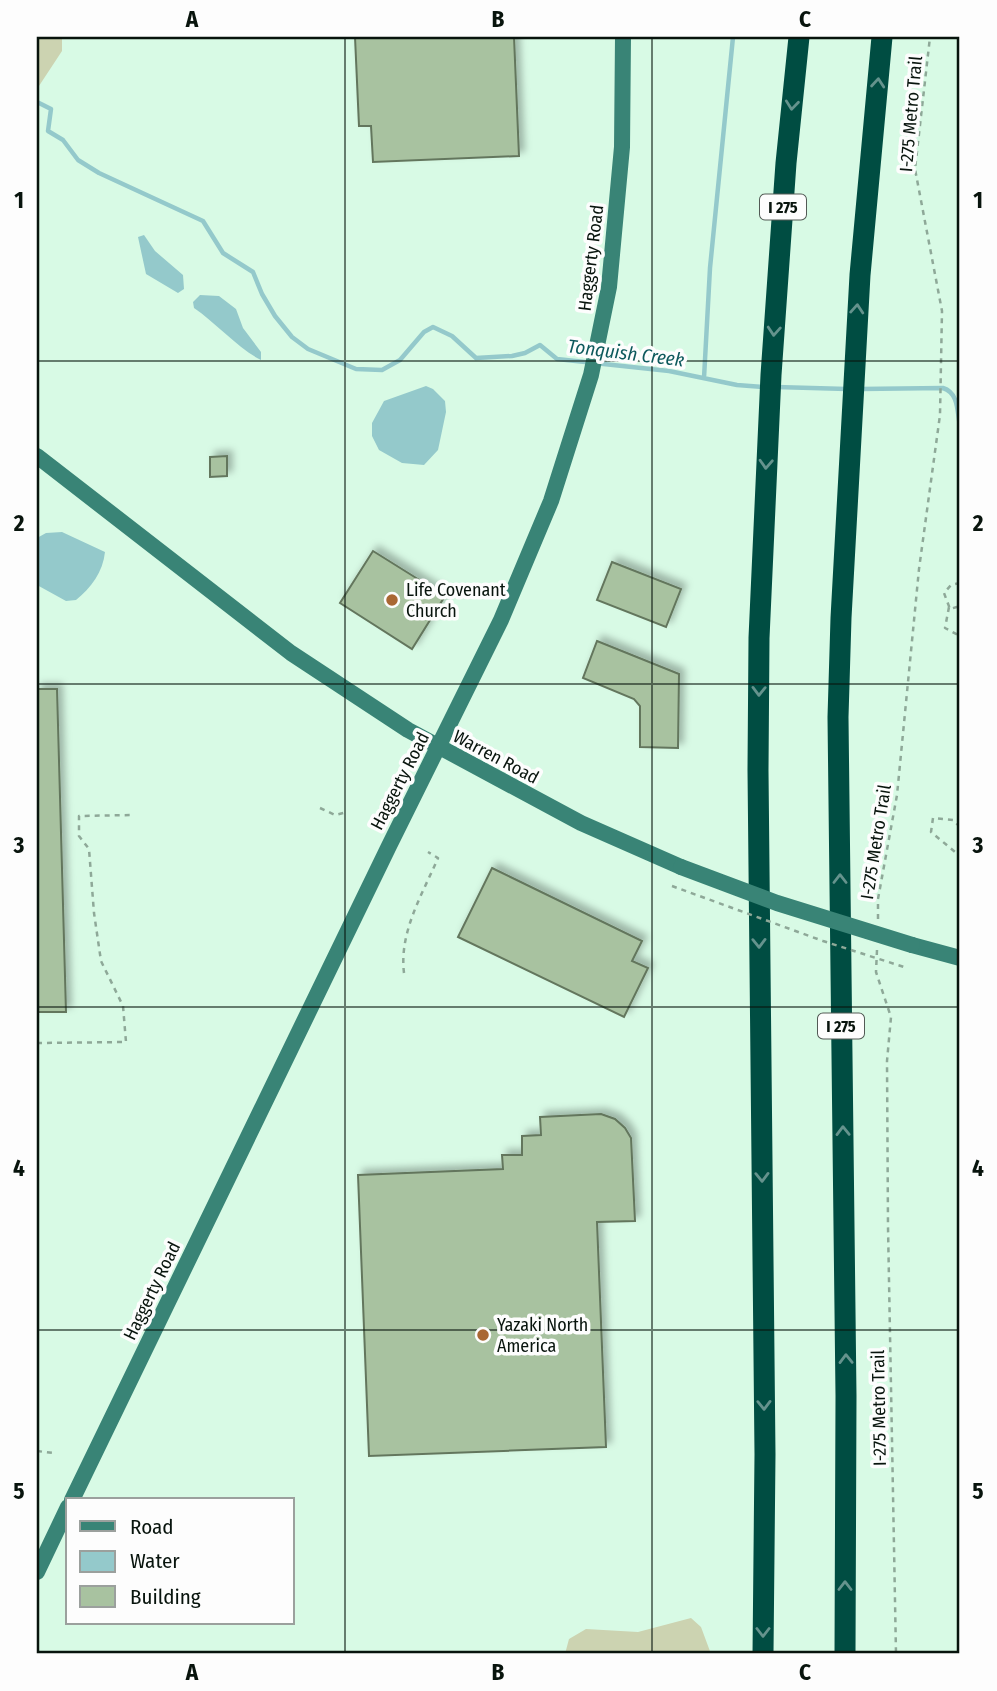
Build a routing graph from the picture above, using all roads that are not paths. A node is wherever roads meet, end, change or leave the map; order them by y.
1 (623, 37) edge
2 (799, 37) edge
3 (883, 37) edge
4 (37, 456) edge
5 (439, 748) junction
6 (960, 958) edge
7 (73, 1498) edge
8 (66, 1511) edge
9 (37, 1573) edge
10 (763, 1654) edge
11 (845, 1654) edge

1 - 5 main road, Haggerty Road
2 -> 10 highway, I 275
11 -> 3 highway, I 275
4 - 5 main road, Warren Road
5 - 6 main road, Warren Road, bridge
5 - 7 main road, Haggerty Road
8 - 9 main road

